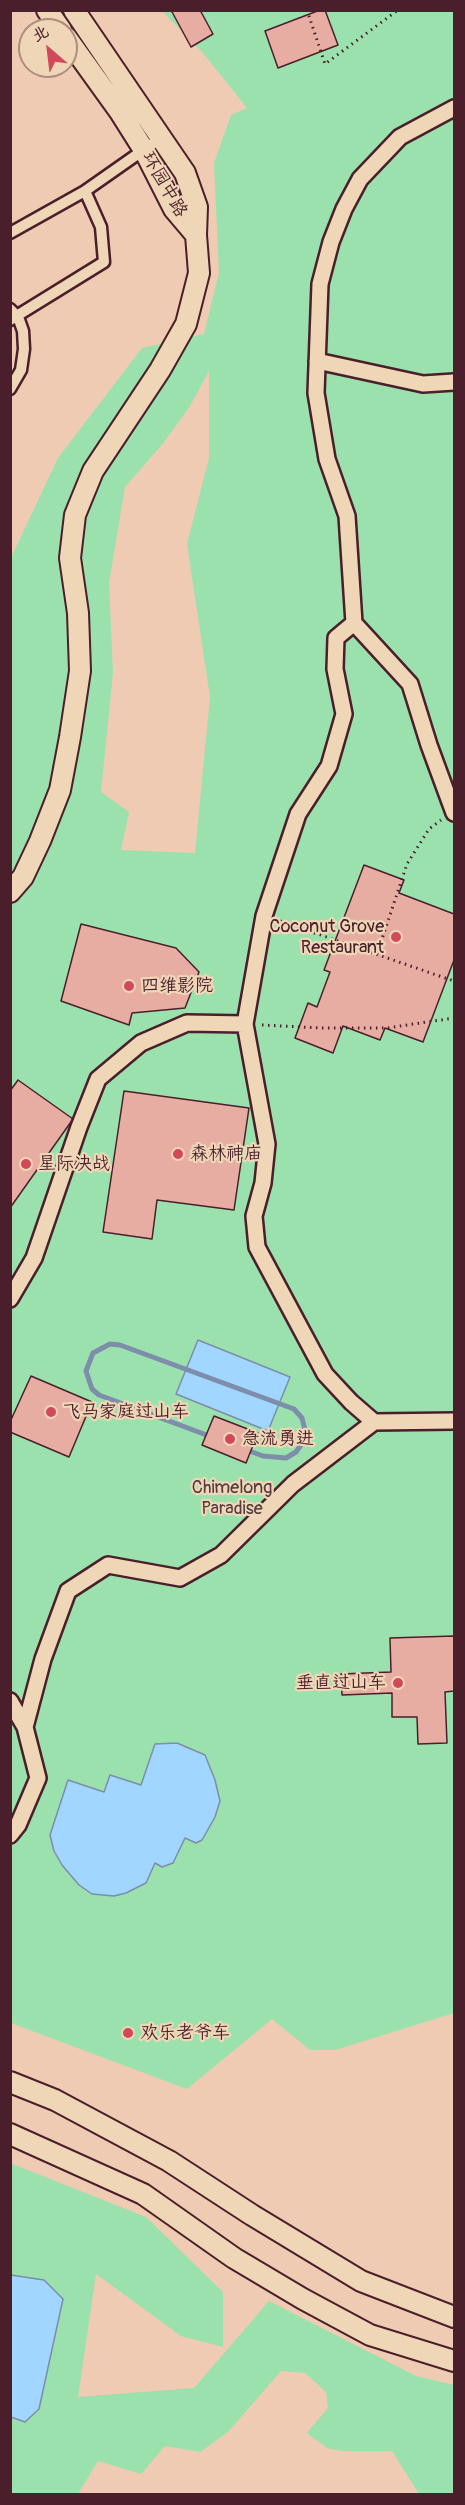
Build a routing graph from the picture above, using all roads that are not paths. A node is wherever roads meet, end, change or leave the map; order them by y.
1 (74, 10) edge
2 (78, 54) edge
3 (454, 108) edge
4 (162, 137) junction
5 (144, 150) junction
6 (85, 192) junction
7 (10, 233) edge
8 (196, 235) junction
9 (13, 315) edge
10 (317, 361) junction
11 (454, 382) edge
12 (10, 389) edge
13 (354, 623) junction
14 (454, 812) edge
15 (10, 892) edge
16 (245, 1024) junction
17 (10, 1299) edge
18 (454, 1421) edge
19 (374, 1422) junction
20 (10, 1701) edge
21 (25, 1727) junction
22 (10, 1835) edge
23 (10, 2082) edge
24 (10, 2133) edge
25 (454, 2317) edge
26 (454, 2361) edge

1 - 4 street, 环园中路
2 - 5 street, 环园中路
3 - 10 street
4 - 5 lane
4 - 8 street, 环园中路
5 - 6 lane
5 - 8 street, 环园中路
6 - 7 lane
6 - 9 lane
8 - 15 street
9 - 12 lane
10 - 11 street
10 - 13 street
13 - 14 street
13 - 16 street
16 - 17 street
16 - 19 street
18 - 19 street
19 - 21 street
20 - 21 street
21 - 22 street
23 - 25 street
24 - 26 street

